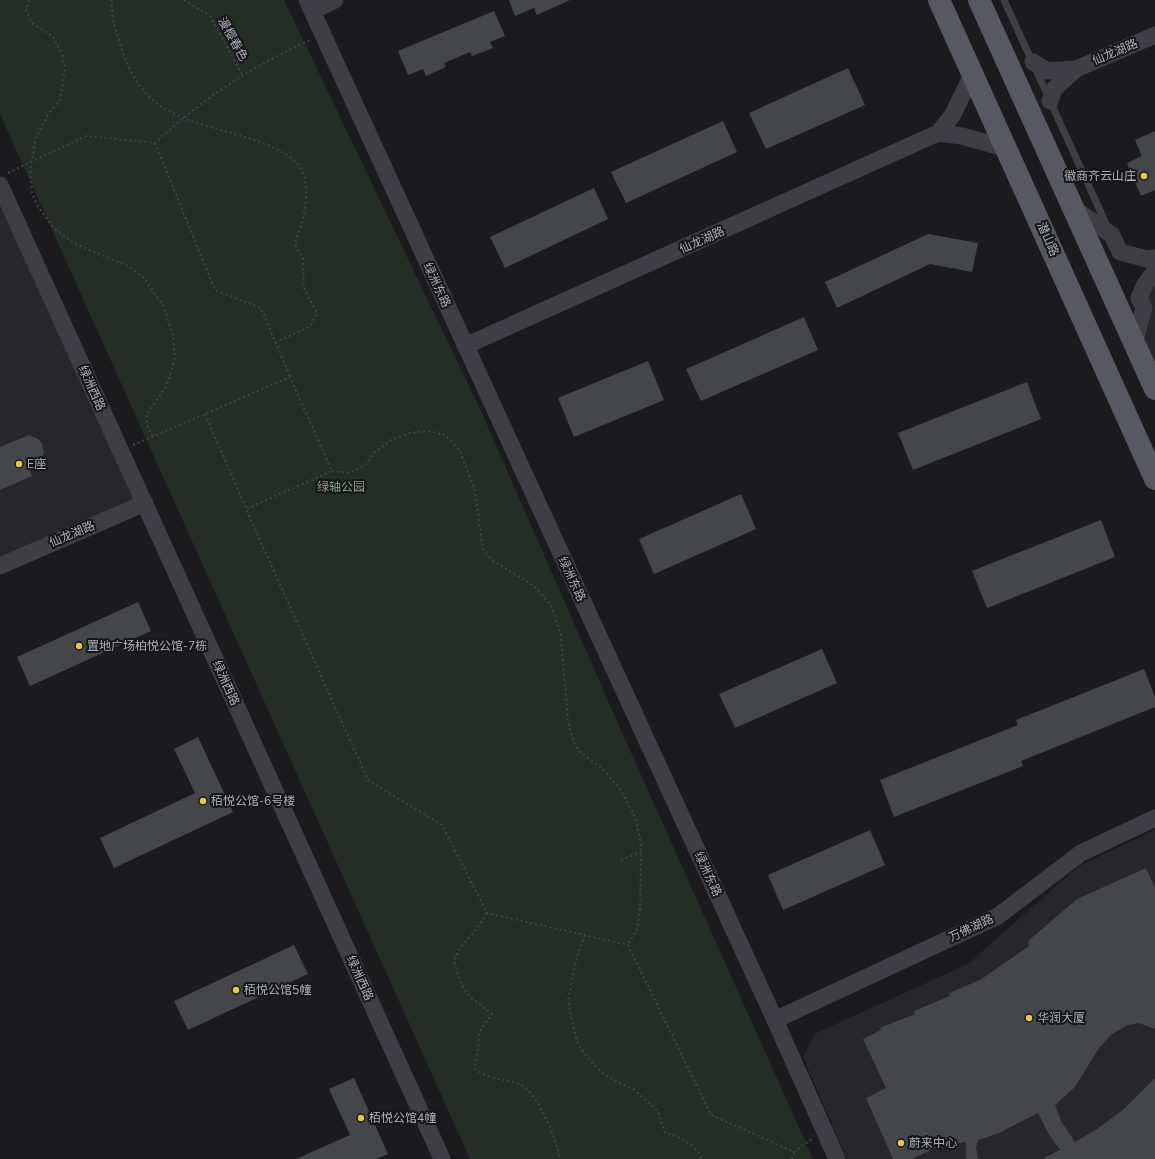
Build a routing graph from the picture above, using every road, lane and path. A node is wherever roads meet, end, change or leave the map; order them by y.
1 (29, 0) edge
2 (112, 0) edge
3 (184, 0) edge
4 (335, 0) edge
5 (939, 0) edge
6 (980, 0) edge
7 (1004, 0) edge
8 (310, 5) edge
9 (323, 35) junction
10 (1155, 35) edge
11 (1033, 62) junction
12 (1076, 69) junction
13 (972, 75) junction
14 (243, 76) junction
15 (1050, 101) junction
16 (181, 118) junction
17 (938, 134) junction
18 (155, 143) junction
19 (1008, 149) junction
20 (32, 162) junction
21 (3, 180) edge
22 (1072, 206) junction
23 (1112, 235) junction
24 (1155, 258) edge
25 (1155, 272) edge
26 (276, 342) junction
27 (1134, 343) junction
28 (465, 346) junction
29 (290, 377) junction
30 (1155, 389) edge
31 (205, 414) junction
32 (153, 437) junction
33 (121, 450) junction
34 (332, 471) junction
35 (1155, 479) edge
36 (145, 503) junction
37 (246, 509) junction
38 (0, 566) edge
39 (1155, 818) edge
40 (641, 852) junction
41 (621, 860) dead end
42 (487, 913) junction
43 (585, 935) junction
44 (628, 945) junction
45 (775, 1020) junction
46 (824, 1130) junction
47 (794, 1152) junction
48 (442, 1159) edge
49 (560, 1159) edge
50 (702, 1159) edge
51 (792, 1159) edge
52 (837, 1159) edge

1 - 20 path
2 - 16 path
3 - 14 path, 漫樱春色
4 - 8 street
5 - 13 main road, 潜山路
6 - 22 main road
7 - 11 lane
8 - 9 street, 绿洲东路
9 - 14 path
9 - 28 street, 绿洲东路
10 - 12 street, 仙龙湖路
11 - 12 street
11 - 15 lane
12 - 15 street
13 - 17 street
13 - 19 main road, 潜山路
14 - 16 path
15 - 23 lane
16 - 18 path
16 - 26 path
17 - 19 street
17 - 28 street, 仙龙湖路
18 - 20 path
18 - 26 path
19 - 35 main road, 潜山路
20 - 21 path
20 - 32 path
21 - 33 street, 绿洲西路
22 - 23 street
22 - 27 main road
23 - 24 street
25 - 27 street
26 - 29 path
27 - 30 main road
28 - 45 street, 绿洲东路
29 - 31 path
29 - 34 path
31 - 32 path
31 - 37 path
32 - 33 path
33 - 36 street, 绿洲西路
34 - 37 path
34 - 40 path
36 - 38 street, 仙龙湖路
36 - 48 street, 绿洲西路
37 - 42 path
39 - 45 street, 万佛湖路
40 - 41 path
40 - 44 path
42 - 43 path
42 - 49 path
43 - 44 path
43 - 50 path
44 - 47 path
45 - 46 street, 绿洲东路
46 - 47 path
46 - 52 street, 绿洲东路
47 - 51 path

